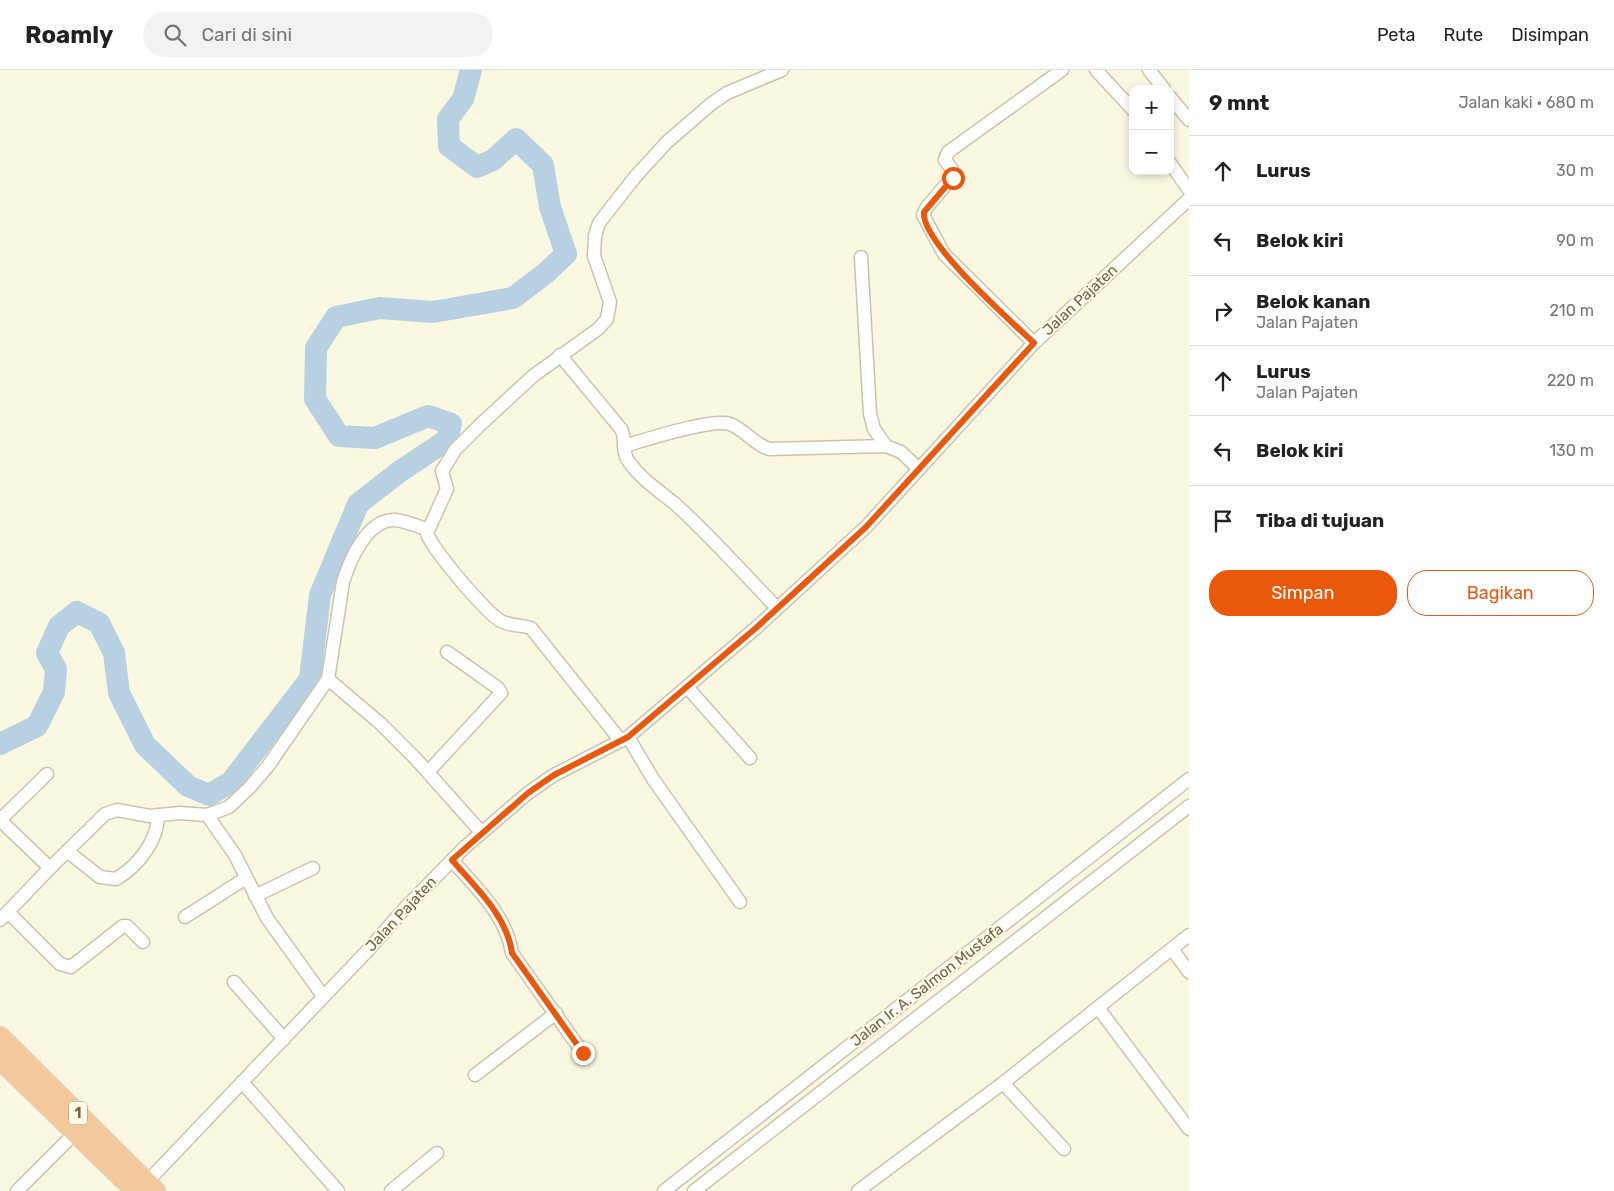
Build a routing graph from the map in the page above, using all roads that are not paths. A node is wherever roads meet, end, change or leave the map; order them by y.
1 (782, 70) edge
2 (1062, 70) edge
3 (1096, 70) edge
4 (1149, 70) edge
5 (1161, 85) edge
6 (1174, 102) edge
7 (1129, 106) edge
8 (1189, 120) edge
9 (1174, 169) edge
10 (1189, 190) edge
11 (1189, 199) edge
12 (861, 257) dead end
13 (1034, 343) junction
14 (560, 355) junction
15 (624, 446) junction
16 (886, 446) junction
17 (919, 469) junction
18 (428, 530) junction
19 (777, 608) junction
20 (447, 652) dead end
21 (328, 679) junction
22 (687, 687) junction
23 (624, 739) junction
24 (750, 758) dead end
25 (428, 772) junction
26 (47, 774) dead end
27 (1189, 779) edge
28 (1189, 806) edge
29 (158, 815) junction
30 (207, 815) junction
31 (0, 820) edge
32 (482, 832) junction
33 (68, 850) junction
34 (452, 860) junction
35 (50, 868) junction
36 (313, 868) dead end
37 (246, 878) junction
38 (255, 896) junction
39 (740, 902) dead end
40 (4, 916) edge
41 (185, 917) dead end
42 (1189, 935) edge
43 (143, 942) dead end
44 (1172, 950) junction
45 (1189, 972) edge
46 (234, 982) dead end
47 (323, 996) junction
48 (1099, 1008) junction
49 (556, 1013) junction
50 (0, 1036) edge
51 (284, 1039) junction
52 (583, 1053) dead end
53 (0, 1060) edge
54 (474, 1075) dead end
55 (242, 1082) junction
56 (1003, 1083) junction
57 (1189, 1129) edge
58 (75, 1133) junction
59 (1064, 1149) dead end
60 (436, 1153) dead end
61 (146, 1188) edge
62 (17, 1191) edge
63 (338, 1191) edge
64 (391, 1191) edge
65 (664, 1191) edge
66 (694, 1191) edge
67 (858, 1191) edge

1 - 14 street
2 - 13 street
3 - 7 street
4 - 5 street
6 - 8 street
9 - 10 street
11 - 13 street, Jalan Pajaten
12 - 16 street
13 - 17 street, Jalan Pajaten
14 - 15 street
14 - 18 street
15 - 16 street
15 - 19 street
16 - 17 street
17 - 19 street, Jalan Pajaten
18 - 21 street
18 - 23 street
19 - 22 street, Jalan Pajaten
20 - 25 street
21 - 25 street
21 - 30 street
22 - 23 street, Jalan Pajaten
22 - 24 street
23 - 32 street, Jalan Pajaten
23 - 39 street
25 - 32 street
26 - 31 street
27 - 65 street, Jalan Ir. A. Salmon Mustafa
28 - 66 street, Jalan Ir. A. Salmon Mustafa
29 - 30 street
29 - 33 street
29 - 33 street
30 - 37 street
31 - 35 street
32 - 34 street, Jalan Pajaten
33 - 35 street
34 - 47 street, Jalan Pajaten
34 - 49 street
35 - 40 street
36 - 38 street
37 - 38 street
37 - 41 street
38 - 47 street
40 - 43 street
42 - 44 street
44 - 45 street
44 - 48 street
46 - 51 street
47 - 51 street, Jalan Pajaten
48 - 56 street
48 - 57 street
49 - 52 street
49 - 54 street
50 - 61 highway, 1
51 - 55 street, Jalan Pajaten
53 - 58 highway, 1
55 - 61 street, Jalan Pajaten
55 - 63 street
56 - 59 street
56 - 67 street
58 - 61 highway, 1
58 - 62 street
60 - 64 street

